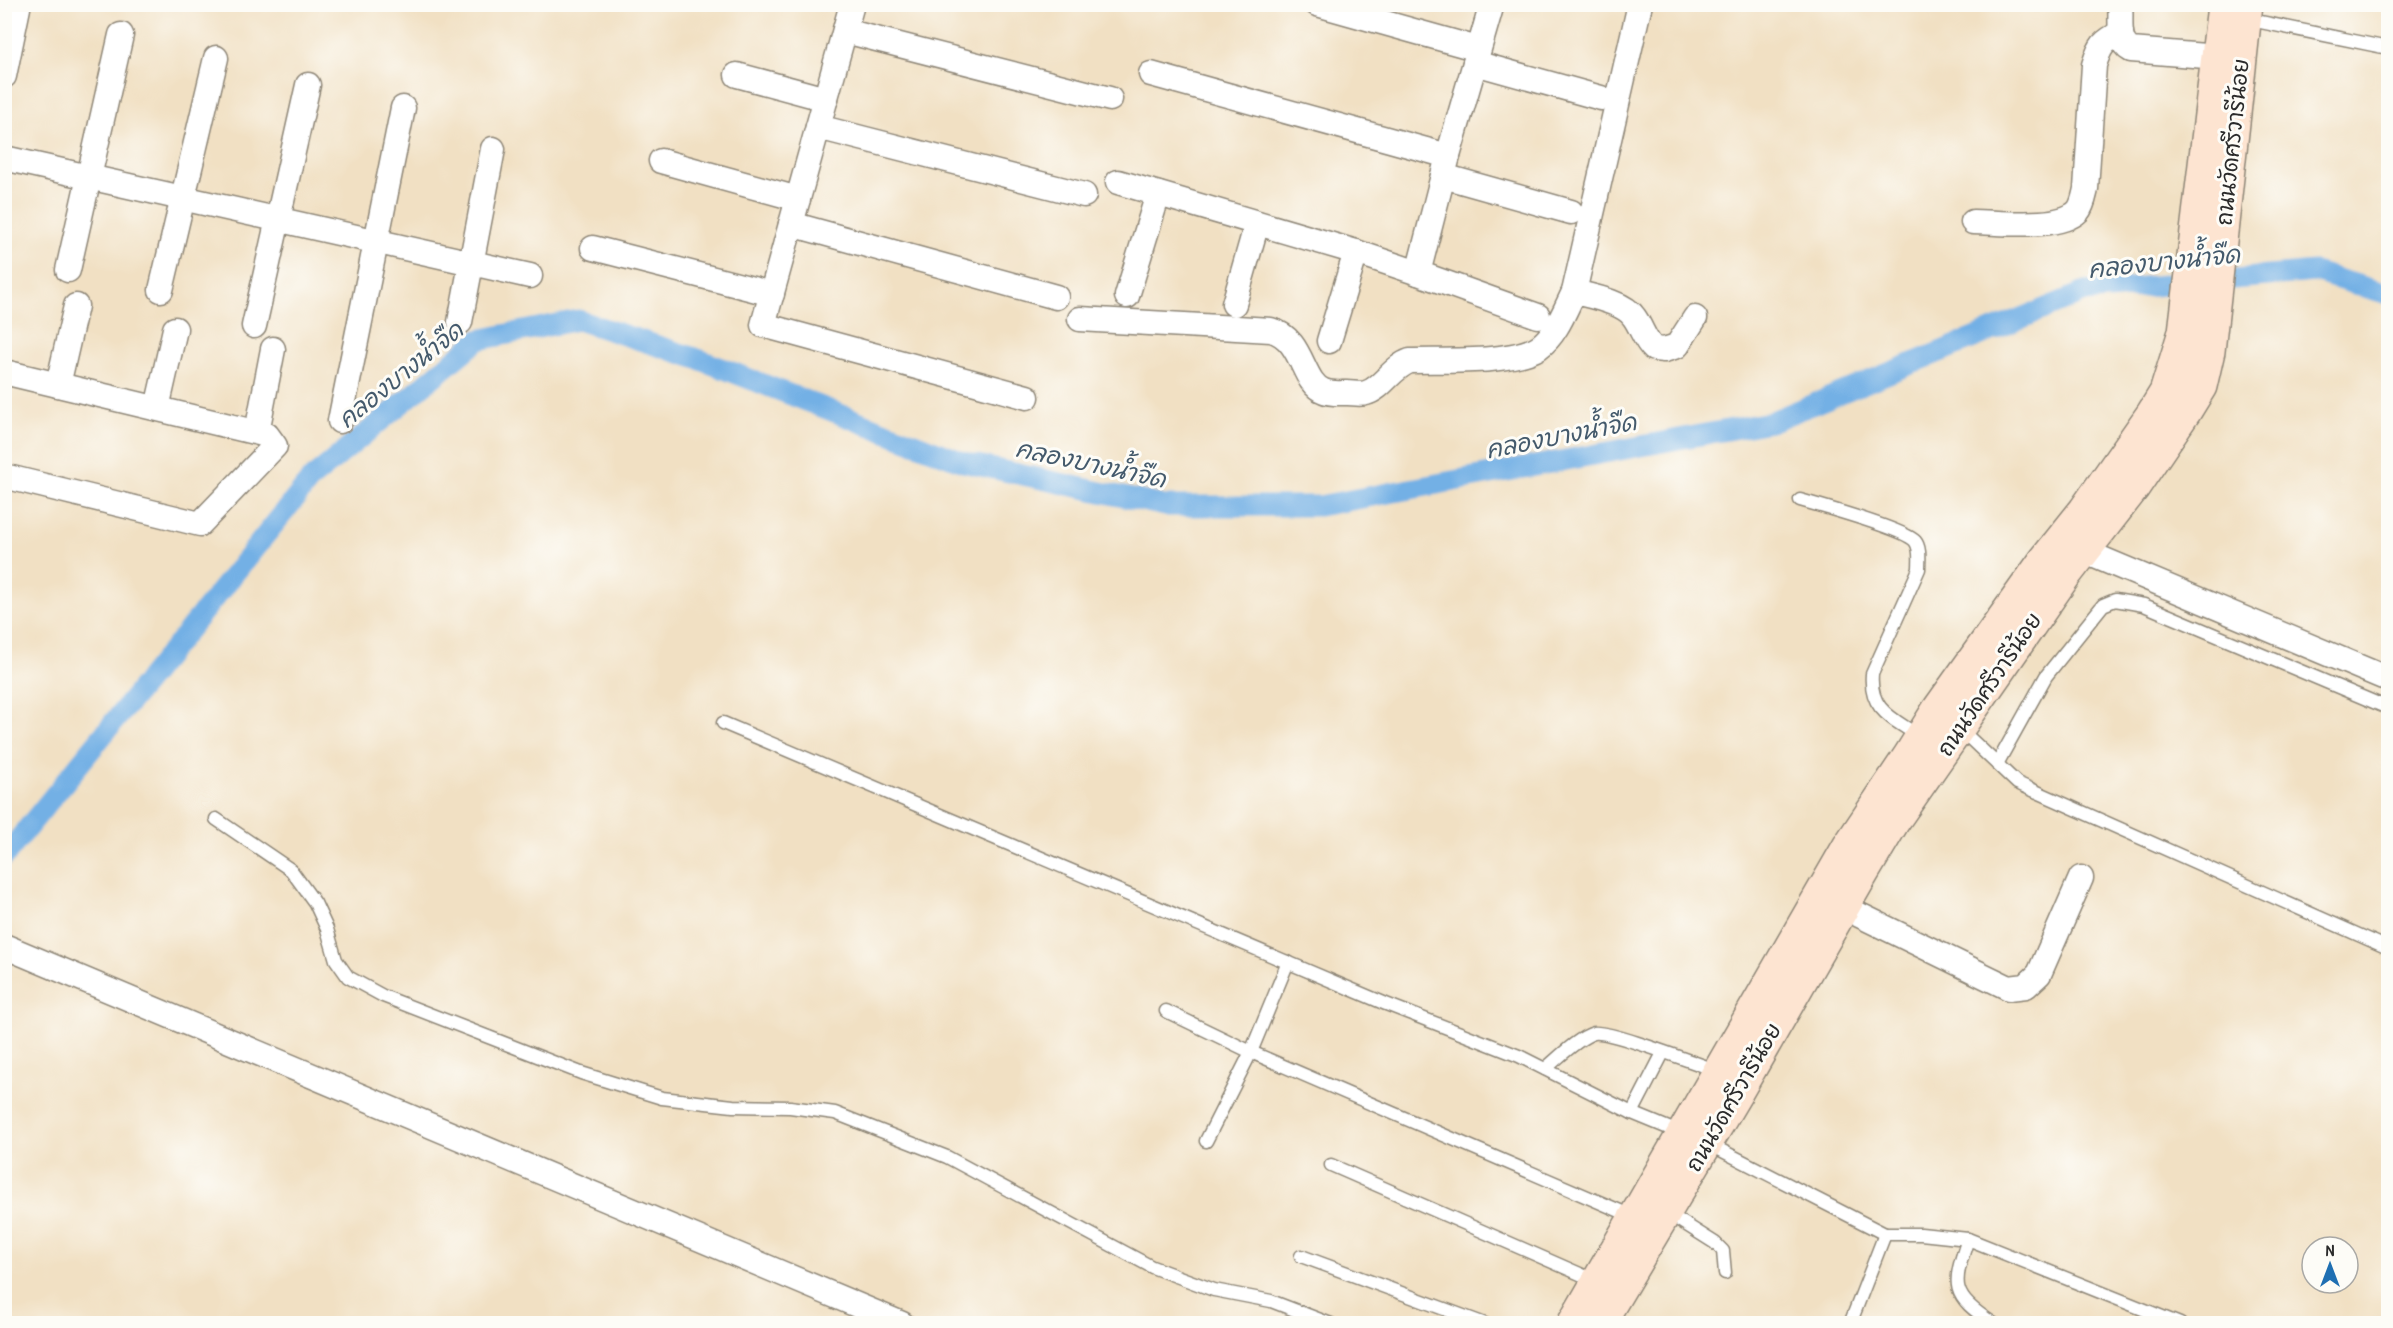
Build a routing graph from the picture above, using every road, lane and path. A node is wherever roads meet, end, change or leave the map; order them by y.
1 (852, 4) edge
2 (1317, 4) edge
3 (1492, 4) edge
4 (1640, 4) edge
5 (2120, 4) edge
6 (18, 8) dead end
7 (2239, 9) edge
8 (845, 31) junction
9 (2121, 33) junction
10 (120, 35) dead end
11 (2388, 48) edge
12 (1476, 56) junction
13 (216, 58) dead end
14 (2224, 70) junction
15 (1151, 74) dead end
16 (737, 75) dead end
17 (4, 76) edge
18 (308, 85) dead end
19 (1601, 98) dead end
20 (826, 99) junction
21 (1110, 99) dead end
22 (403, 108) dead end
23 (818, 127) junction
24 (494, 149) dead end
25 (4, 158) edge
26 (662, 161) dead end
27 (1445, 166) junction
28 (89, 177) junction
29 (1118, 182) dead end
30 (1158, 194) junction
31 (1084, 195) dead end
32 (182, 198) junction
33 (798, 199) junction
34 (1571, 212) dead end
35 (278, 220) junction
36 (1973, 222) dead end
37 (1257, 223) junction
38 (791, 224) junction
39 (376, 242) junction
40 (593, 248) dead end
41 (1356, 252) junction
42 (472, 263) junction
43 (68, 270) dead end
44 (1418, 273) junction
45 (530, 276) dead end
46 (161, 290) dead end
47 (1574, 292) junction
48 (772, 294) junction
49 (1127, 296) dead end
50 (1056, 297) dead end
51 (1234, 304) dead end
52 (76, 306) dead end
53 (1538, 316) dead end
54 (1695, 318) dead end
55 (1080, 319) dead end
56 (460, 322) dead end
57 (254, 326) dead end
58 (175, 329) dead end
59 (1329, 341) dead end
60 (273, 349) dead end
61 (4, 372) edge
62 (58, 385) junction
63 (1027, 397) dead end
64 (158, 408) junction
65 (340, 421) dead end
66 (257, 432) junction
67 (4, 476) edge
68 (2124, 477) junction
69 (1800, 500) dead end
70 (2083, 551) junction
71 (2383, 677) dead end
72 (2388, 708) edge
73 (723, 723) dead end
74 (1959, 728) junction
75 (1921, 738) junction
76 (1997, 764) junction
77 (216, 819) dead end
78 (2080, 878) dead end
79 (1843, 907) junction
80 (4, 946) edge
81 (2388, 948) edge
82 (1288, 962) junction
83 (1166, 1011) dead end
84 (1251, 1052) junction
85 (1663, 1053) junction
86 (1545, 1069) junction
87 (1718, 1071) junction
88 (1632, 1113) junction
89 (1695, 1139) junction
90 (1206, 1141) dead end
91 (1331, 1165) dead end
92 (1651, 1215) junction
93 (1885, 1234) junction
94 (1968, 1239) junction
95 (1301, 1256) dead end
96 (1725, 1273) dead end
97 (1597, 1281) junction
98 (903, 1323) edge
99 (1331, 1323) edge
100 (1485, 1323) edge
101 (1574, 1323) edge
102 (1598, 1323) edge
103 (1850, 1323) edge
104 (1994, 1323) edge
105 (2180, 1323) edge

1 - 8 street
2 - 12 street
3 - 12 street
4 - 47 street
5 - 9 street
6 - 17 street
7 - 11 lane
7 - 14 main road, ถนนวัดศรีวารีน้อย
8 - 20 street
8 - 21 street
9 - 14 street
9 - 36 street
10 - 28 street
12 - 19 street
12 - 27 street
13 - 32 street
14 - 68 main road, ถนนวัดศรีวารีน้อย
15 - 27 street
16 - 20 street
18 - 35 street
20 - 23 street
22 - 39 street
23 - 31 street
23 - 33 street
24 - 42 street
25 - 28 street
26 - 33 street
27 - 34 street
27 - 44 street
28 - 32 street
28 - 43 street
29 - 30 street
30 - 37 street
30 - 49 street
32 - 35 street
32 - 46 street
33 - 38 street
35 - 39 street
35 - 57 street
37 - 41 street
37 - 51 street
38 - 48 street
38 - 50 street
39 - 42 street
39 - 65 street
40 - 48 street
41 - 44 street
41 - 59 street
42 - 45 street
42 - 56 street
44 - 53 street
47 - 54 street
47 - 55 street
48 - 63 street
52 - 62 street
58 - 64 street
60 - 66 street
61 - 62 street
62 - 64 street
64 - 66 street
66 - 67 street
68 - 70 main road, ถนนวัดศรีวารีน้อย
68 - 75 main road, ถนนวัดศรีวารีน้อย
69 - 75 lane
70 - 71 street
70 - 74 main road, ถนนวัดศรีวารีน้อย
72 - 76 lane
73 - 82 lane
74 - 76 lane
74 - 79 main road, ถนนวัดศรีวารีน้อย
75 - 87 main road, ถนนวัดศรีวารีน้อย
76 - 81 lane
77 - 99 lane
78 - 79 street
79 - 89 main road, ถนนวัดศรีวารีน้อย
80 - 98 street
82 - 84 lane
82 - 86 lane
83 - 84 lane
84 - 90 lane
84 - 92 lane
85 - 86 lane
85 - 87 lane
85 - 88 lane
86 - 88 lane
87 - 89 main road, ถนนวัดศรีวารีน้อย
88 - 89 lane
89 - 92 main road, ถนนวัดศรีวารีน้อย
89 - 93 lane
91 - 97 lane
92 - 96 lane
92 - 97 main road, ถนนวัดศรีวารีน้อย
92 - 102 main road, ถนนวัดศรีวารีน้อย
93 - 94 lane
93 - 103 lane
94 - 104 lane
94 - 105 lane
95 - 100 lane
97 - 101 main road, ถนนวัดศรีวารีน้อย

